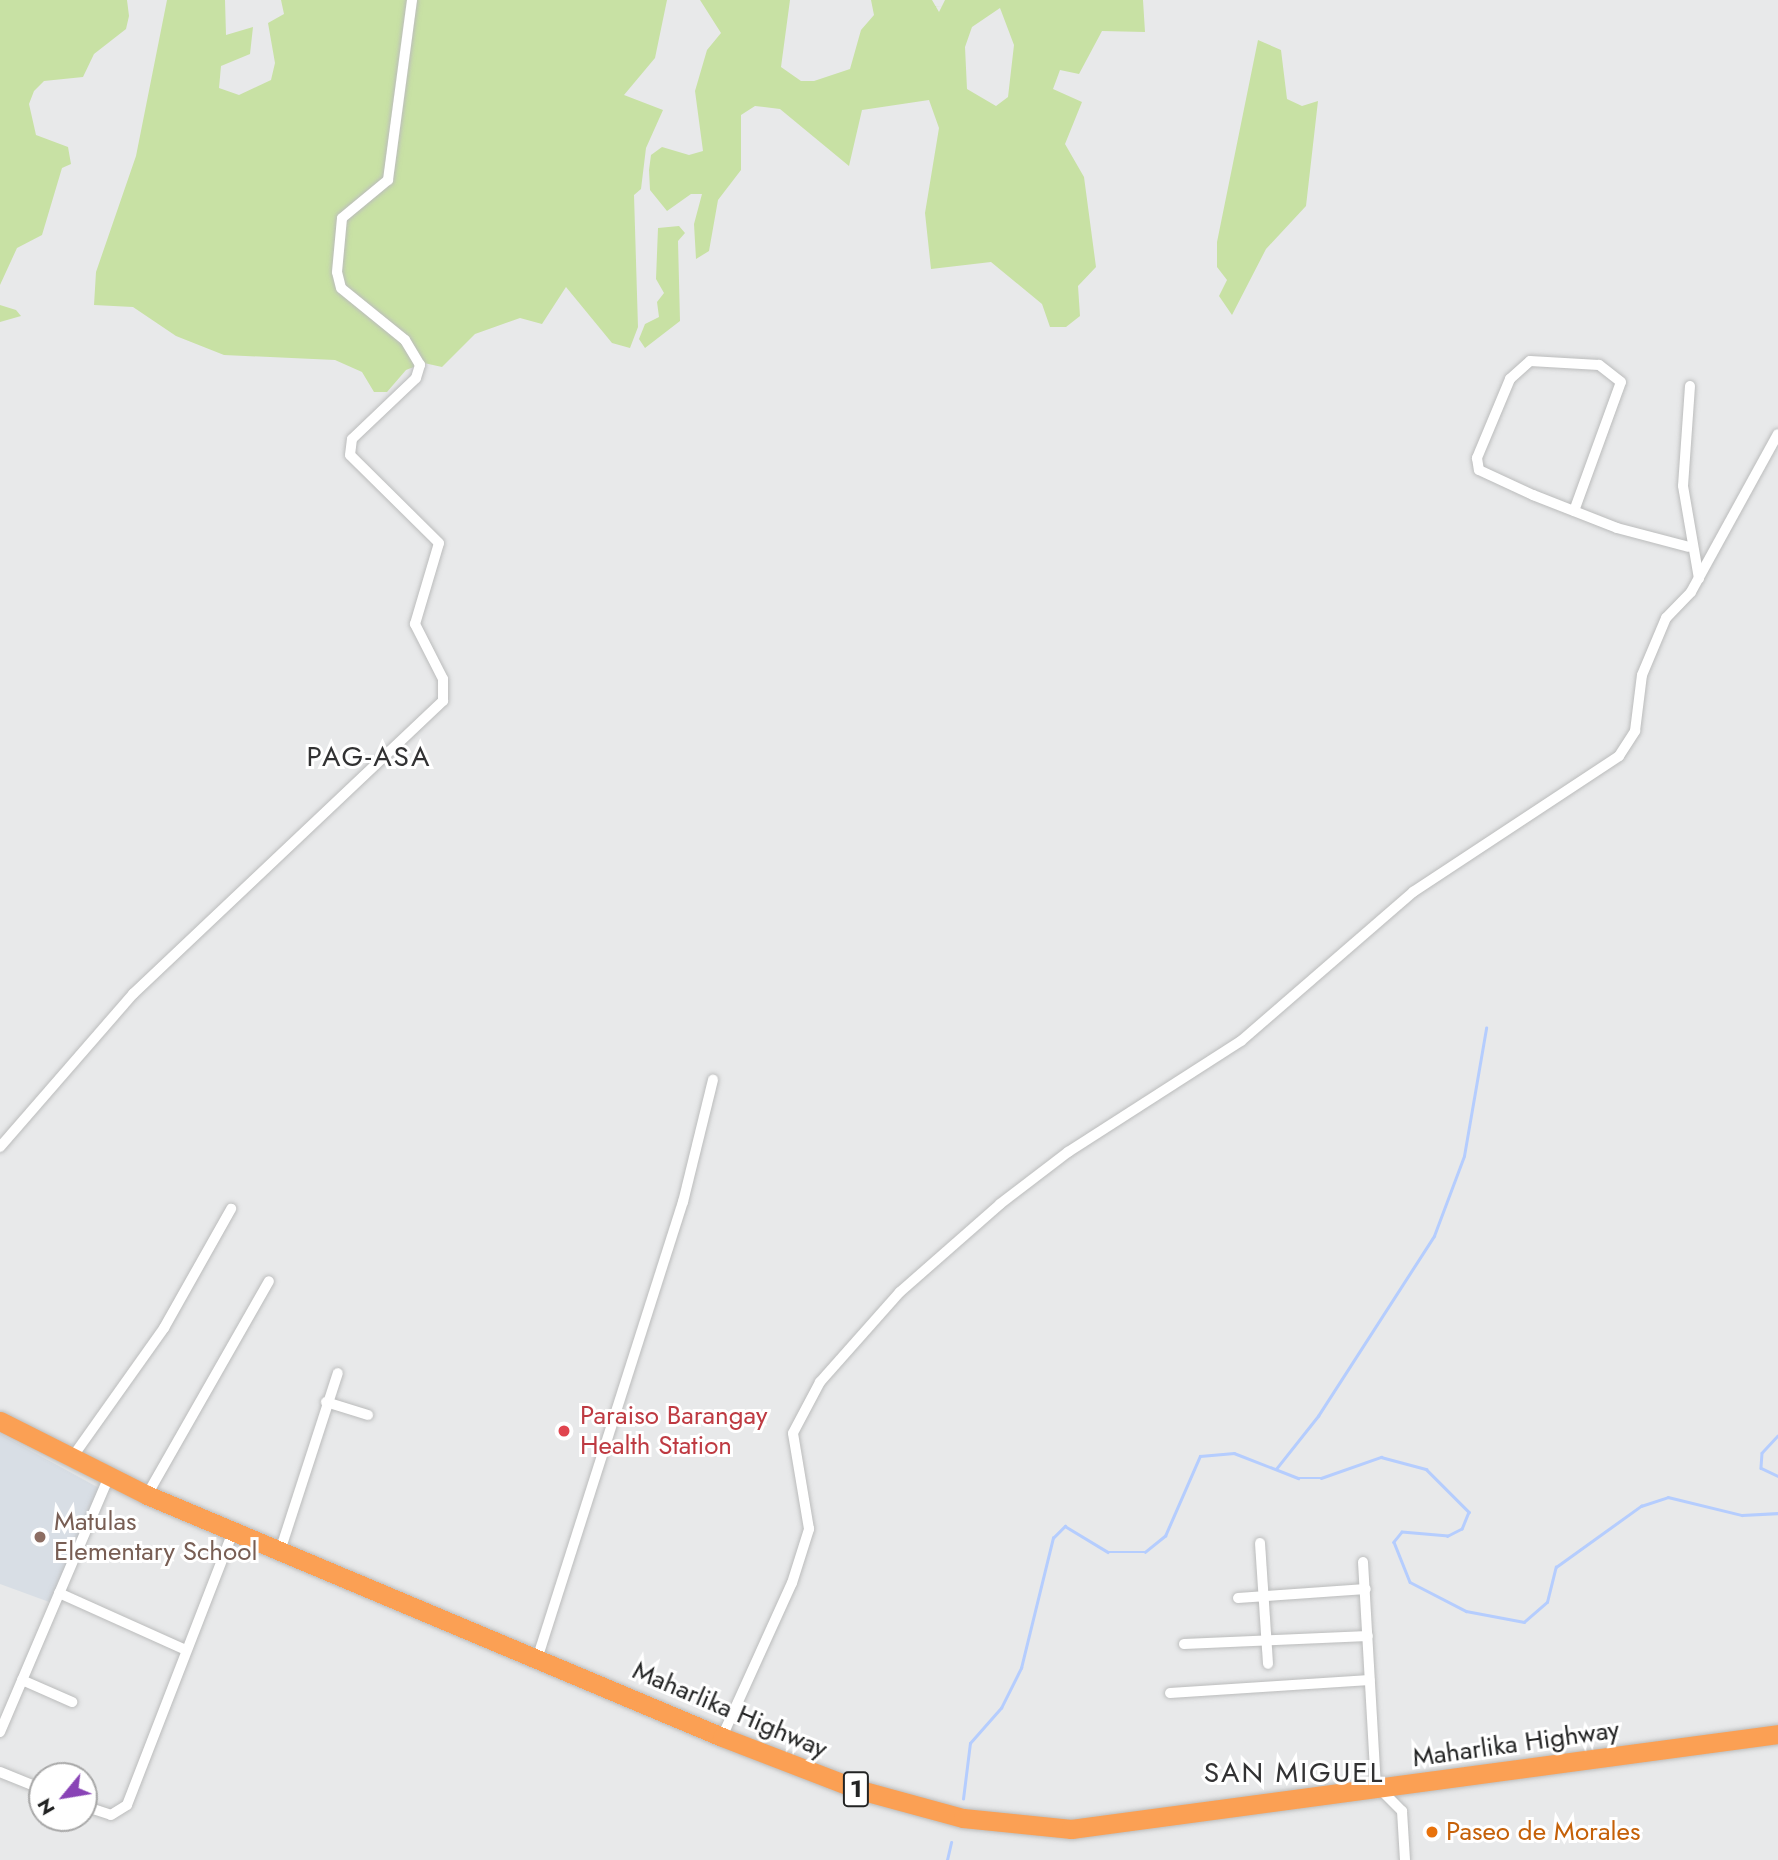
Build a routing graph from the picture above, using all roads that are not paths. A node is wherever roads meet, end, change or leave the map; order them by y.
1 (412, 0) edge
2 (1690, 386) dead end
3 (1778, 434) edge
4 (1574, 511) junction
5 (1689, 547) junction
6 (1699, 579) junction
7 (713, 1080) dead end
8 (0, 1147) edge
9 (231, 1209) dead end
10 (269, 1281) dead end
11 (338, 1373) dead end
12 (326, 1402) junction
13 (368, 1415) dead end
14 (0, 1420) edge
15 (71, 1459) junction
16 (109, 1477) junction
17 (147, 1495) junction
18 (233, 1532) junction
19 (1260, 1543) dead end
20 (281, 1551) junction
21 (1363, 1562) dead end
22 (1366, 1589) junction
23 (59, 1593) junction
24 (1238, 1598) dead end
25 (1261, 1598) junction
26 (1368, 1636) junction
27 (1265, 1641) junction
28 (1184, 1644) dead end
29 (186, 1650) junction
30 (538, 1656) junction
31 (1268, 1664) dead end
32 (22, 1680) junction
33 (1370, 1680) junction
34 (1170, 1693) dead end
35 (72, 1702) dead end
36 (0, 1732) edge
37 (1778, 1734) edge
38 (722, 1737) junction
39 (0, 1772) edge
40 (28, 1783) edge
41 (1378, 1790) junction
42 (98, 1810) edge
43 (1405, 1860) edge

1 - 8 street
2 - 5 street
3 - 6 street
4 - 4 street
4 - 5 street
5 - 6 street
6 - 38 street
7 - 30 street
9 - 15 street
10 - 17 street
11 - 12 street
12 - 13 street
12 - 20 street
14 - 15 highway, Maharlika Highway / 1
15 - 16 highway, Maharlika Highway / 1
16 - 17 highway, Maharlika Highway / 1
16 - 23 street
17 - 18 highway, Maharlika Highway / 1
18 - 20 highway, Maharlika Highway / 1
18 - 29 street
19 - 25 street
20 - 30 highway, Maharlika Highway / 1
21 - 22 street
22 - 25 street
22 - 26 street
23 - 29 street
23 - 32 street
24 - 25 street
25 - 27 street
26 - 27 street
26 - 33 street
27 - 28 street
27 - 31 street
29 - 42 street
30 - 38 highway, Maharlika Highway / 1
32 - 35 street
32 - 36 street
33 - 34 street
33 - 41 street
37 - 41 highway, Maharlika Highway / 1
38 - 41 highway, Maharlika Highway / 1
39 - 40 street
41 - 43 street

